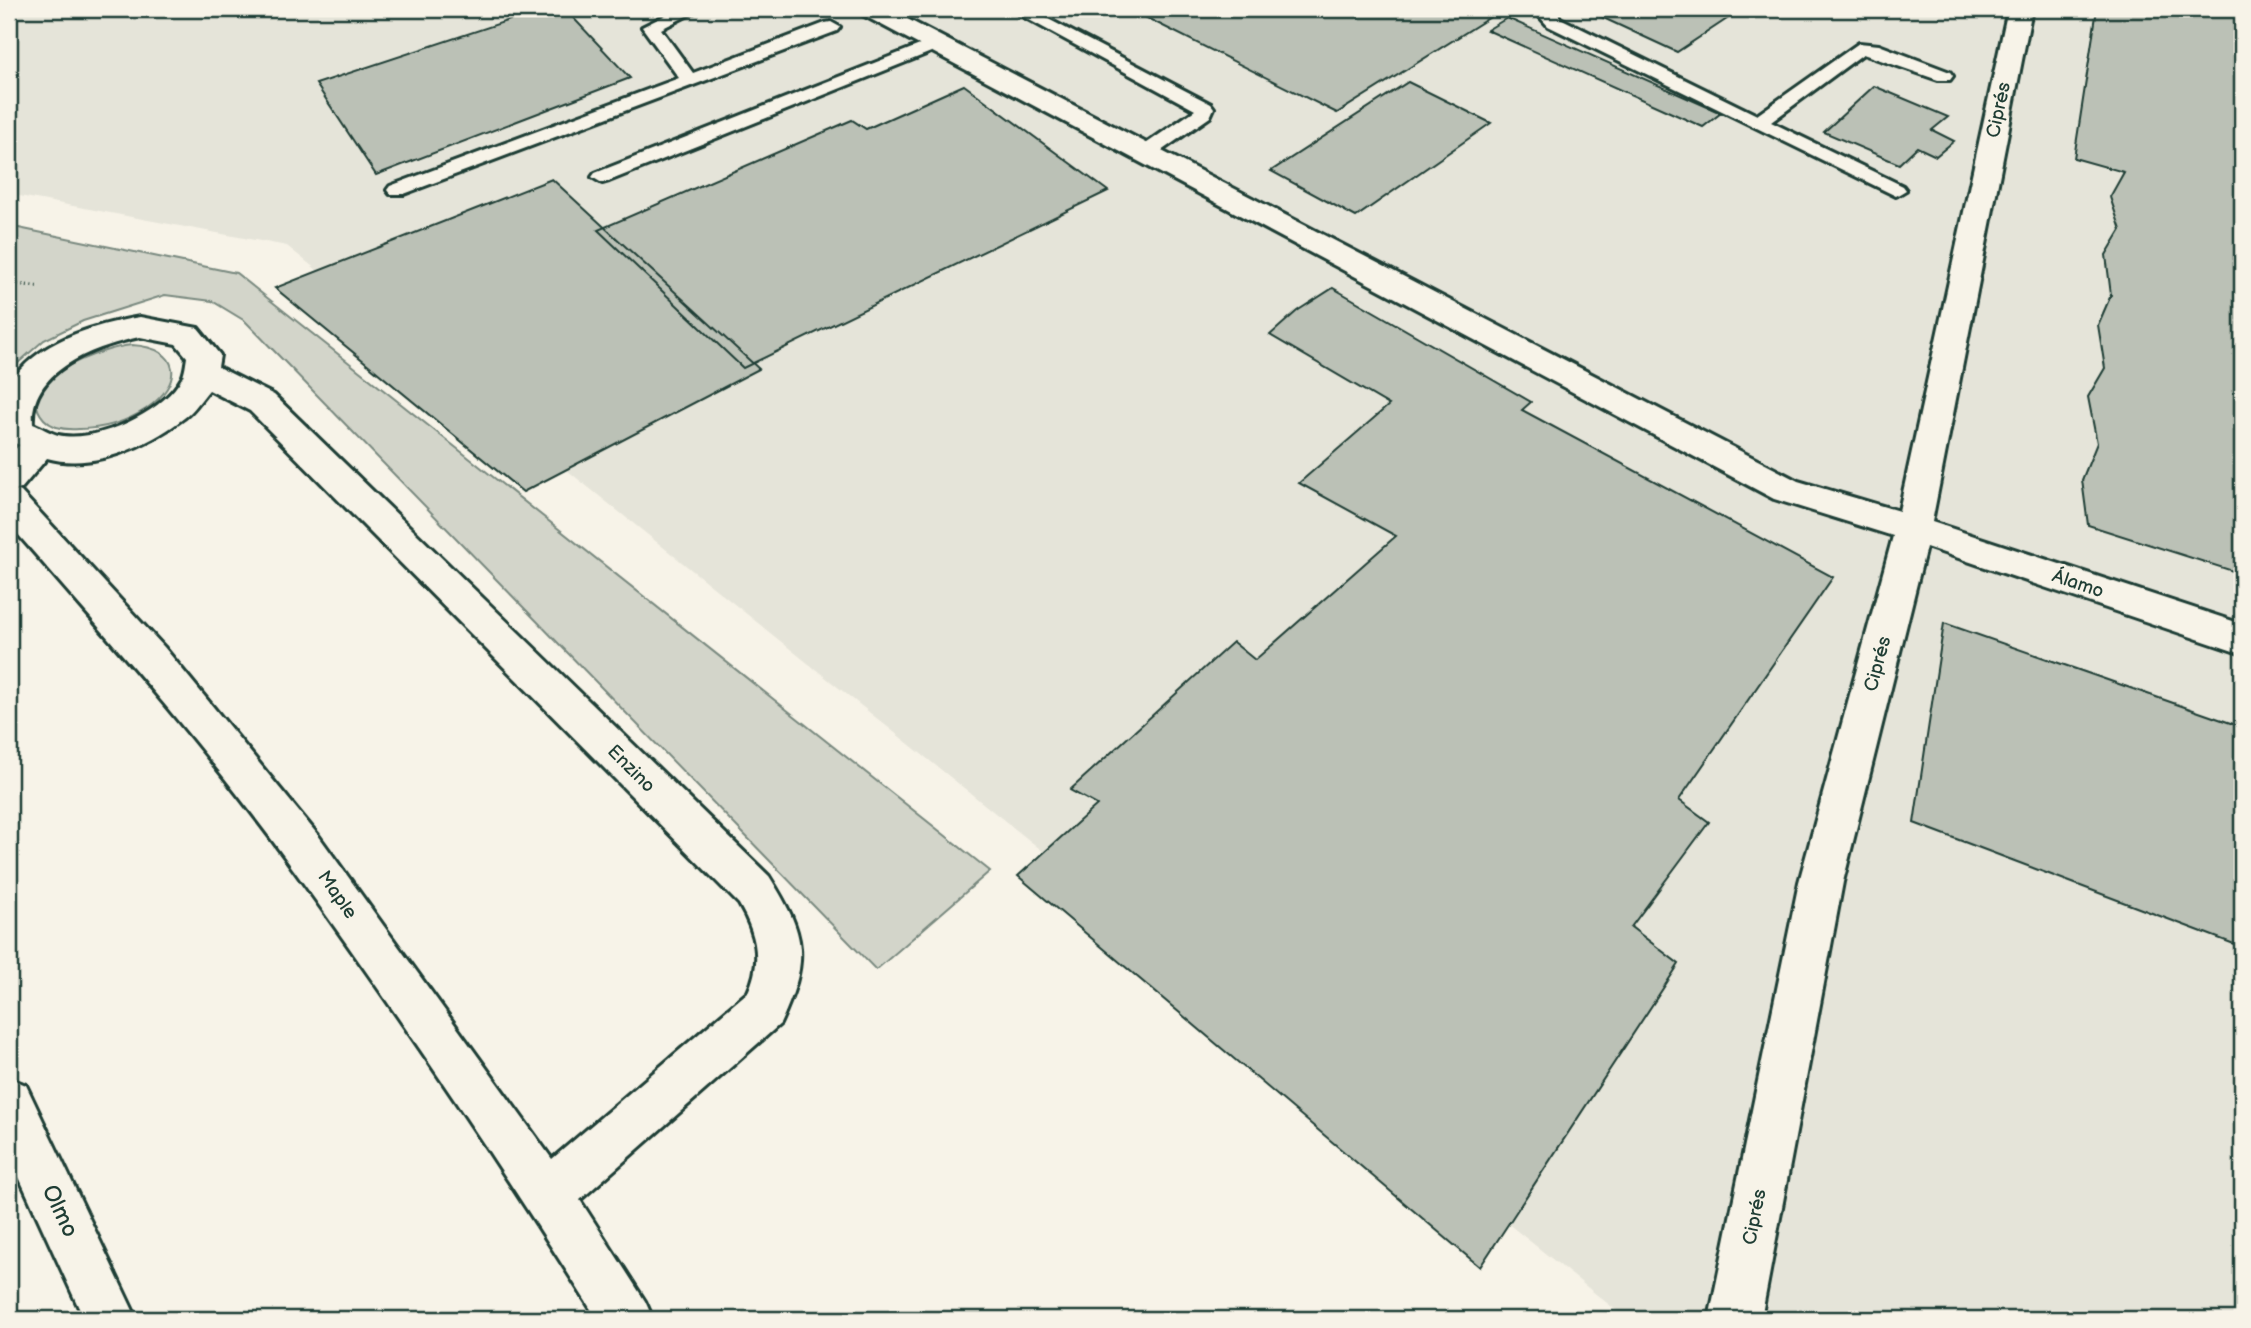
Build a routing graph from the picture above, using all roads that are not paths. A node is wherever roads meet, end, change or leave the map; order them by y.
1 (692, 9) edge
2 (870, 9) edge
3 (1017, 9) edge
4 (1548, 9) edge
5 (2020, 9) edge
6 (831, 27) dead end
7 (935, 44) junction
8 (1944, 76) dead end
9 (689, 79) junction
10 (1759, 122) junction
11 (1144, 154) junction
12 (602, 177) dead end
13 (397, 190) dead end
14 (1896, 190) dead end
15 (203, 373) junction
16 (39, 444) junction
17 (9, 480) edge
18 (9, 500) edge
19 (1913, 529) junction
20 (2242, 639) edge
21 (9, 1102) edge
22 (548, 1195) junction
23 (111, 1319) edge
24 (627, 1319) edge
25 (1735, 1319) edge

1 - 9 lane
2 - 7 street, Álamo
3 - 11 lane
4 - 10 lane
5 - 19 street, Ciprés
6 - 9 lane
7 - 11 street, Álamo
7 - 12 lane
8 - 10 lane
9 - 13 lane
10 - 14 lane
11 - 19 street, Álamo
15 - 16 street
15 - 16 street
15 - 22 street, Enzino
16 - 17 street
18 - 22 street, Maple
19 - 20 street, Álamo
19 - 25 street, Ciprés
21 - 23 street, Olmo
22 - 24 street, Maple

